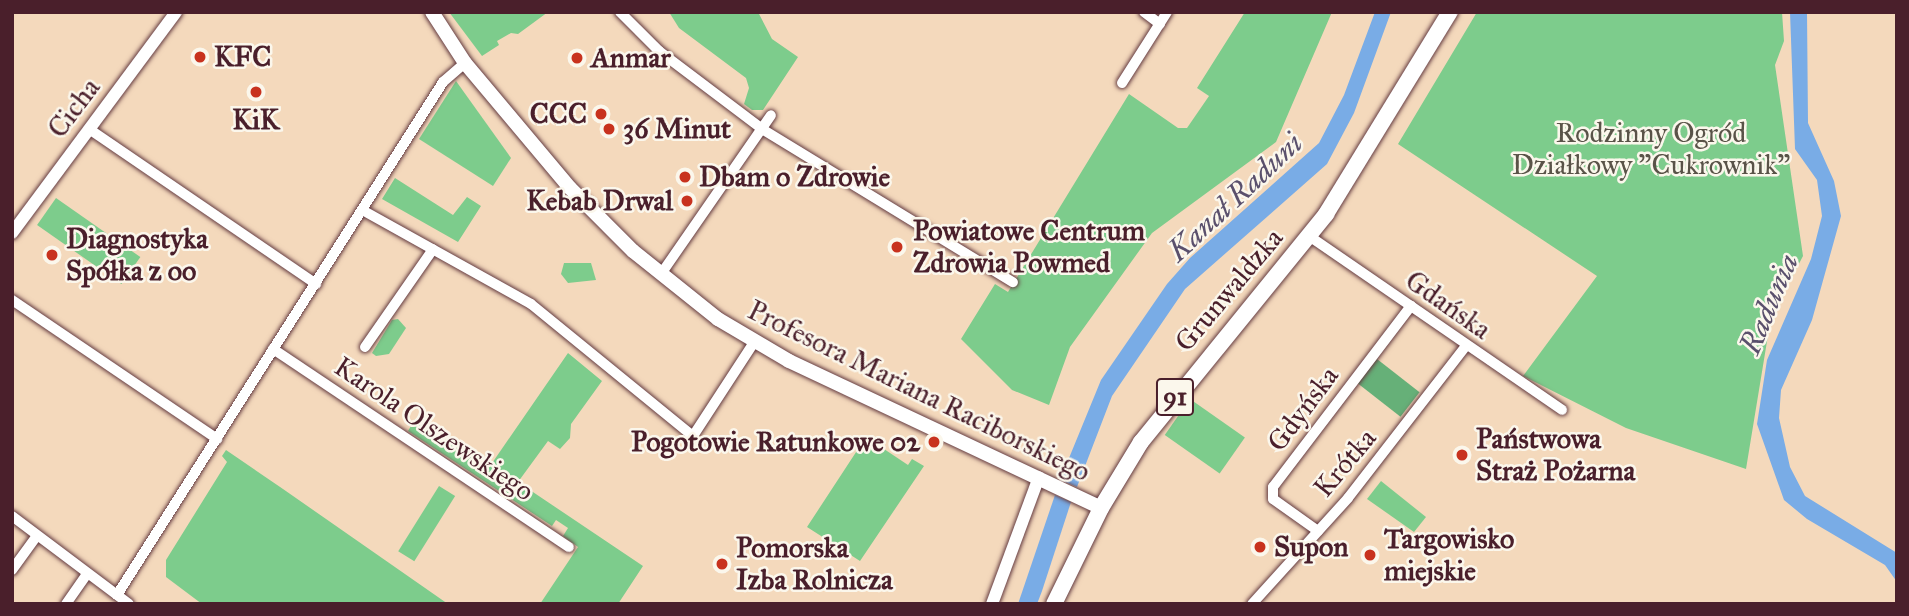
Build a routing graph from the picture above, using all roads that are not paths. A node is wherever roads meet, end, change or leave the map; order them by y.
1 (176, 12) edge
2 (432, 12) edge
3 (620, 12) edge
4 (1144, 12) edge
5 (1167, 12) edge
6 (1450, 12) edge
7 (1160, 23) junction
8 (465, 63) junction
9 (1122, 83) dead end
10 (771, 115) dead end
11 (89, 129) junction
12 (762, 129) junction
13 (364, 211) junction
14 (12, 233) edge
15 (1309, 236) junction
16 (433, 248) junction
17 (661, 274) junction
18 (1013, 282) dead end
19 (316, 284) junction
20 (12, 300) edge
21 (1411, 306) junction
22 (755, 341) junction
23 (1466, 346) junction
24 (365, 347) dead end
25 (273, 349) junction
26 (1562, 410) dead end
27 (217, 439) junction
28 (1039, 477) junction
29 (1101, 508) junction
30 (12, 516) edge
31 (1318, 531) junction
32 (36, 537) junction
33 (569, 547) dead end
34 (12, 570) edge
35 (88, 574) junction
36 (117, 595) junction
37 (66, 604) edge
38 (129, 604) edge
39 (992, 604) edge
40 (1054, 604) edge
41 (1252, 604) edge

1 - 11 street, Cicha
2 - 8 main road, Profesora Mariana Raciborskiego
3 - 12 street
4 - 7 street
5 - 7 street
6 - 15 main road, Grunwaldzka / 91
7 - 9 street
8 - 13 street
8 - 17 main road, Profesora Mariana Raciborskiego
10 - 12 street
11 - 14 street, Cicha
11 - 19 street
12 - 17 street
12 - 18 street
13 - 16 street
13 - 19 street
15 - 21 street, Gdańska
15 - 29 main road, Grunwaldzka / 91
16 - 22 street
16 - 24 street
17 - 22 main road, Profesora Mariana Raciborskiego
19 - 25 street
20 - 27 street
21 - 23 street, Gdańska
21 - 31 street, Gdyńska
22 - 28 main road, Profesora Mariana Raciborskiego
23 - 26 street, Gdańska
23 - 31 street, Krótka
25 - 27 street
25 - 33 street, Karola Olszewskiego
27 - 36 street
28 - 29 main road, Profesora Mariana Raciborskiego
28 - 39 street
29 - 40 main road, Grunwaldzka / 91
30 - 32 street
31 - 41 street, Krótka
32 - 34 street
32 - 35 street
35 - 36 street
35 - 37 street
36 - 38 street

